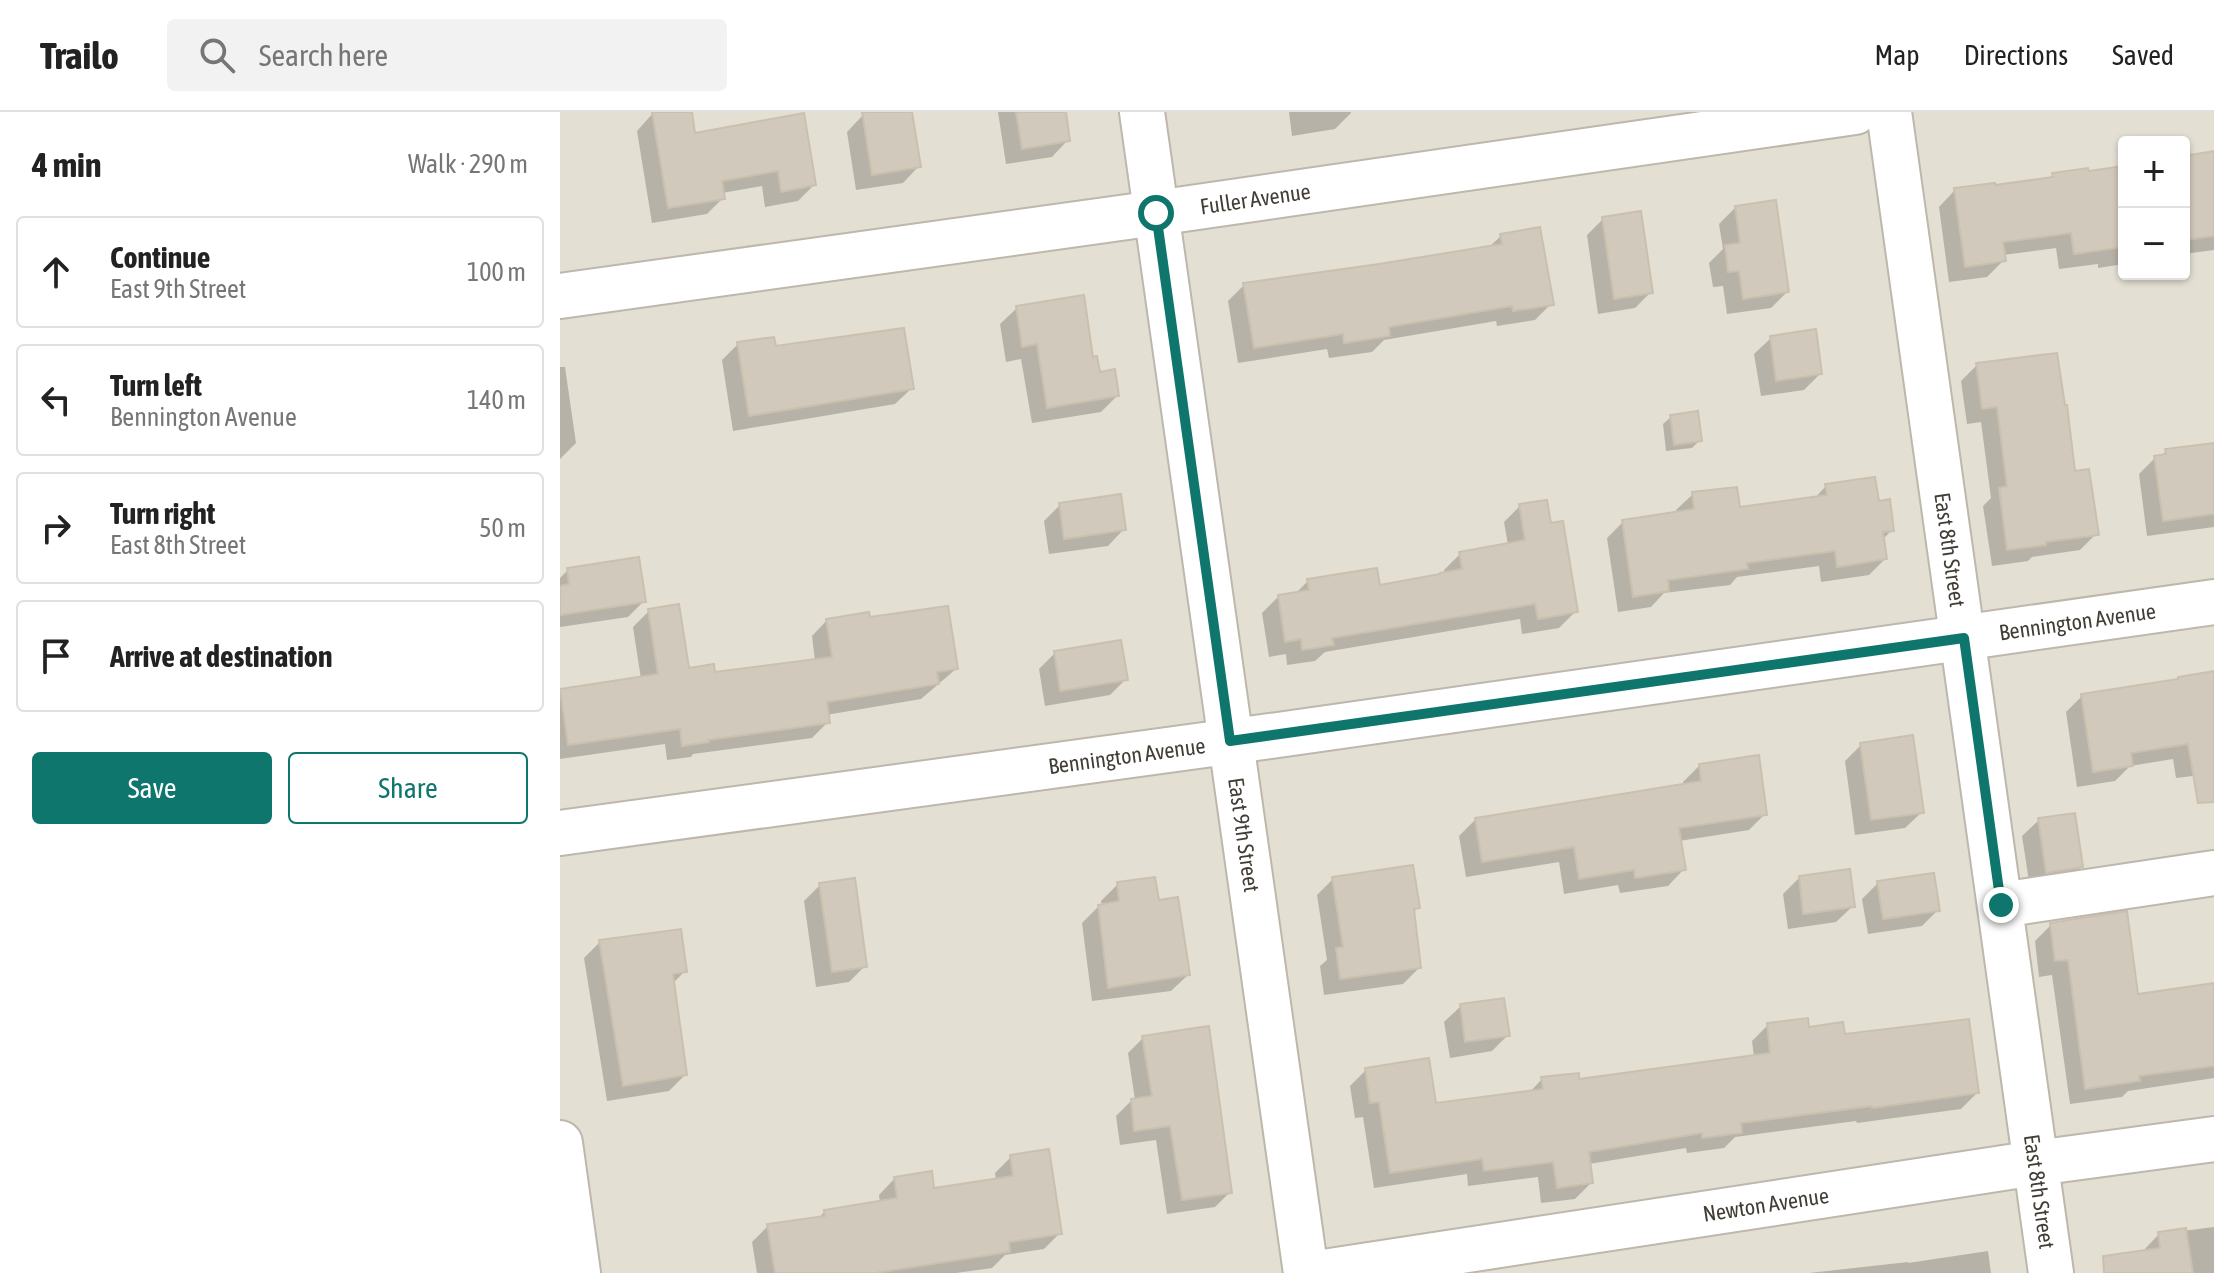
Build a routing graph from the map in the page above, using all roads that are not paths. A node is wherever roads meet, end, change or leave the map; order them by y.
1 (1142, 112) edge
2 (1855, 112) edge
3 (1889, 112) edge
4 (1156, 213) junction
5 (560, 296) edge
6 (2214, 602) edge
7 (1964, 638) junction
8 (1230, 741) junction
9 (560, 833) edge
10 (2214, 873) edge
11 (2001, 905) junction
12 (2214, 1139) edge
13 (560, 1143) edge
14 (2036, 1163) junction
15 (578, 1273) edge
16 (1306, 1273) edge
17 (1317, 1273) edge
18 (2051, 1273) edge

1 - 4 street, East 9th Street
2 - 4 street, Fuller Avenue
3 - 7 street, East 8th Street
4 - 5 street, Fuller Avenue
4 - 8 street, East 9th Street
6 - 7 street, Bennington Avenue
7 - 8 street, Bennington Avenue
7 - 11 street, East 8th Street
8 - 9 street, Bennington Avenue
8 - 16 street, East 9th Street
10 - 11 street
11 - 14 street, East 8th Street
12 - 14 street, Newton Avenue
13 - 15 street
14 - 17 street, Newton Avenue
14 - 18 street, East 8th Street

